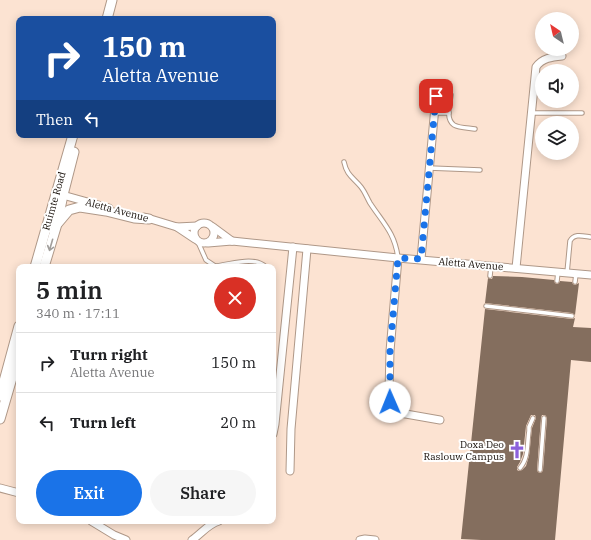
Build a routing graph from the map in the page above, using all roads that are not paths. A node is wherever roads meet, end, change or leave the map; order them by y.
1 (112, 0) edge
2 (108, 16) edge
3 (562, 56) dead end
4 (451, 95) dead end
5 (436, 96) dead end
6 (434, 113) junction
7 (449, 113) junction
8 (531, 113) junction
9 (582, 113) dead end
10 (475, 129) dead end
11 (72, 138) edge
12 (78, 138) edge
13 (344, 162) dead end
14 (429, 168) junction
15 (480, 170) dead end
16 (60, 194) junction
17 (149, 219) junction
18 (57, 224) junction
19 (177, 226) junction
20 (197, 226) junction
21 (213, 227) junction
22 (590, 237) edge
23 (196, 240) junction
24 (232, 241) junction
25 (208, 242) junction
26 (293, 247) junction
27 (306, 249) junction
28 (398, 258) junction
29 (421, 259) junction
30 (36, 264) edge
31 (45, 264) edge
32 (212, 264) edge
33 (226, 264) edge
34 (262, 264) edge
35 (491, 266) junction
36 (516, 268) junction
37 (558, 272) junction
38 (567, 273) junction
39 (576, 274) junction
40 (591, 275) edge
41 (490, 276) dead end
42 (557, 281) dead end
43 (575, 282) dead end
44 (486, 306) dead end
45 (572, 316) dead end
46 (16, 337) edge
47 (16, 364) edge
48 (0, 396) edge
49 (276, 414) edge
50 (534, 418) dead end
51 (544, 418) dead end
52 (0, 419) edge
53 (440, 420) dead end
54 (520, 468) dead end
55 (540, 470) dead end
56 (290, 471) dead end
57 (0, 488) edge
58 (16, 492) edge
59 (96, 524) edge
60 (211, 524) edge
61 (118, 539) edge
62 (126, 540) edge
63 (192, 540) edge
64 (360, 540) edge
65 (375, 540) edge

1 - 2 main road
3 - 8 street
4 - 7 lane
5 - 6 street
6 - 7 lane
6 - 14 street
7 - 10 lane
8 - 9 lane
8 - 36 street
11 - 16 main road, Ruimte Road
12 - 16 main road, Ruimte Road
13 - 28 lane
14 - 15 lane
14 - 29 street
16 - 17 street, Aletta Avenue
16 - 18 main road, Ruimte Road
16 - 30 main road, Ruimte Road
17 - 18 main road
17 - 19 street, Aletta Avenue
18 -> 31 main road, Ruimte Road
19 - 20 street, Aletta Avenue
19 - 23 street, Aletta Avenue
20 - 21 street
20 - 23 street
21 - 24 street
21 - 25 street
22 - 38 lane
23 - 25 street
23 - 32 lane
24 - 25 street, Aletta Avenue
24 - 26 street, Aletta Avenue
26 - 27 street, Aletta Avenue
26 - 49 street
27 - 28 street, Aletta Avenue
27 - 56 street
28 - 29 street, Aletta Avenue
28 - 53 street
29 - 35 street, Aletta Avenue
33 - 34 lane
35 - 36 street, Aletta Avenue
35 - 41 lane
36 - 37 street, Aletta Avenue
37 - 38 street, Aletta Avenue
37 - 42 lane
38 - 39 street, Aletta Avenue
39 - 40 street, Aletta Avenue
39 - 43 lane
44 - 45 lane
46 - 48 main road
47 - 52 main road
50 - 54 lane
51 - 55 lane
57 - 58 street
59 - 61 street
60 - 63 street
61 - 62 street
64 - 65 street

